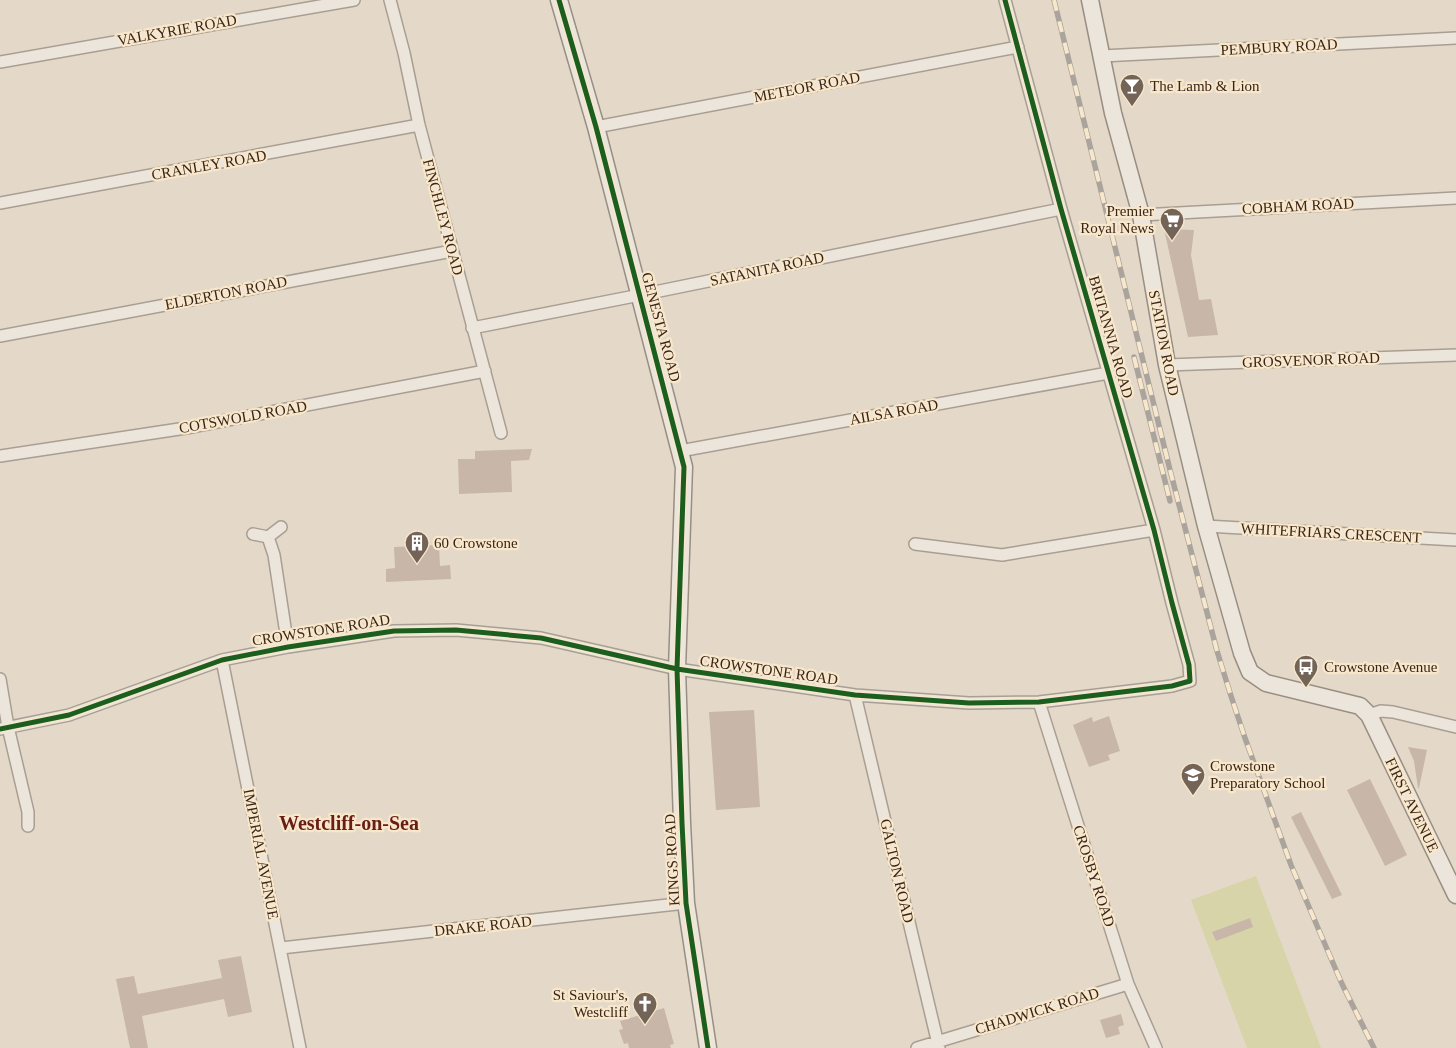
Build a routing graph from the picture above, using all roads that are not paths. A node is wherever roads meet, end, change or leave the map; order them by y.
1 (354, 0) edge
2 (390, 0) edge
3 (559, 0) edge
4 (1005, 0) edge
5 (1090, 0) edge
6 (292, 5) edge
7 (1456, 38) edge
8 (1018, 47) junction
9 (1102, 56) junction
10 (0, 62) edge
11 (419, 125) junction
12 (596, 128) junction
13 (1456, 198) edge
14 (0, 203) edge
15 (1062, 209) junction
16 (1141, 214) junction
17 (452, 251) junction
18 (640, 295) junction
19 (472, 328) junction
20 (0, 336) edge
21 (1456, 355) edge
22 (1167, 366) junction
23 (485, 371) junction
24 (1108, 373) junction
25 (501, 433) dead end
26 (680, 451) junction
27 (0, 456) edge
28 (1206, 526) junction
29 (281, 527) dead end
30 (1154, 530) junction
31 (253, 534) dead end
32 (268, 537) junction
33 (1456, 540) edge
34 (915, 544) dead end
35 (288, 647) junction
36 (222, 660) junction
37 (677, 669) junction
38 (0, 679) edge
39 (1190, 681) joint
40 (855, 695) junction
41 (1039, 702) junction
42 (1369, 715) junction
43 (4, 728) edge
44 (1456, 728) edge
45 (28, 826) dead end
46 (1456, 895) edge
47 (686, 903) junction
48 (280, 948) junction
49 (1128, 984) junction
50 (938, 1045) edge
51 (300, 1048) edge
52 (708, 1048) edge
53 (917, 1048) edge
54 (1156, 1048) edge

1 - 6 street, VALKYRIE ROAD
2 - 11 street, FINCHLEY ROAD
3 - 12 street, GENESTA ROAD
4 - 8 street, BRITANNIA ROAD
5 - 9 street, STATION ROAD
6 - 10 street, VALKYRIE ROAD
7 - 9 street, PEMBURY ROAD
8 - 12 street, METEOR ROAD
8 - 15 street, BRITANNIA ROAD
9 - 16 street, STATION ROAD
11 - 14 street, CRANLEY ROAD
11 - 17 street, FINCHLEY ROAD
12 - 18 street, GENESTA ROAD
13 - 16 street, COBHAM ROAD
15 - 18 street, SATANITA ROAD
15 - 24 street, BRITANNIA ROAD
16 - 22 street, STATION ROAD
17 - 19 street, FINCHLEY ROAD
17 - 20 street, ELDERTON ROAD
18 - 19 street, SATANITA ROAD
18 - 26 street, GENESTA ROAD
19 - 23 street, FINCHLEY ROAD
21 - 22 street, GROSVENOR ROAD
22 - 28 street, STATION ROAD
23 - 25 street, FINCHLEY ROAD
23 - 27 street, COTSWOLD ROAD
24 - 26 street, AILSA ROAD
24 - 30 street, BRITANNIA ROAD
26 - 37 street, GENESTA ROAD
28 - 33 street, WHITEFRIARS CRESCENT
28 - 42 street, STATION ROAD
29 - 32 street
30 - 34 street
30 - 39 street, BRITANNIA ROAD
31 - 32 street
32 - 35 street
35 - 36 street, CROWSTONE ROAD
35 - 37 street, CROWSTONE ROAD
36 - 43 street, CROWSTONE ROAD
36 - 48 street, IMPERIAL AVENUE
37 - 40 street, CROWSTONE ROAD
37 - 47 street, KINGS ROAD
38 - 43 street
39 - 41 street, CROWSTONE ROAD
40 - 41 street, CROWSTONE ROAD
40 - 50 street, GALTON ROAD
41 - 49 street, CROSBY ROAD
42 - 44 street
42 - 46 street, FIRST AVENUE
43 - 45 street
47 - 48 street, DRAKE ROAD
47 - 52 street, KINGS ROAD
48 - 51 street, IMPERIAL AVENUE
49 - 50 street, CHADWICK ROAD
49 - 54 street, CROSBY ROAD
50 - 53 street, CHADWICK ROAD

